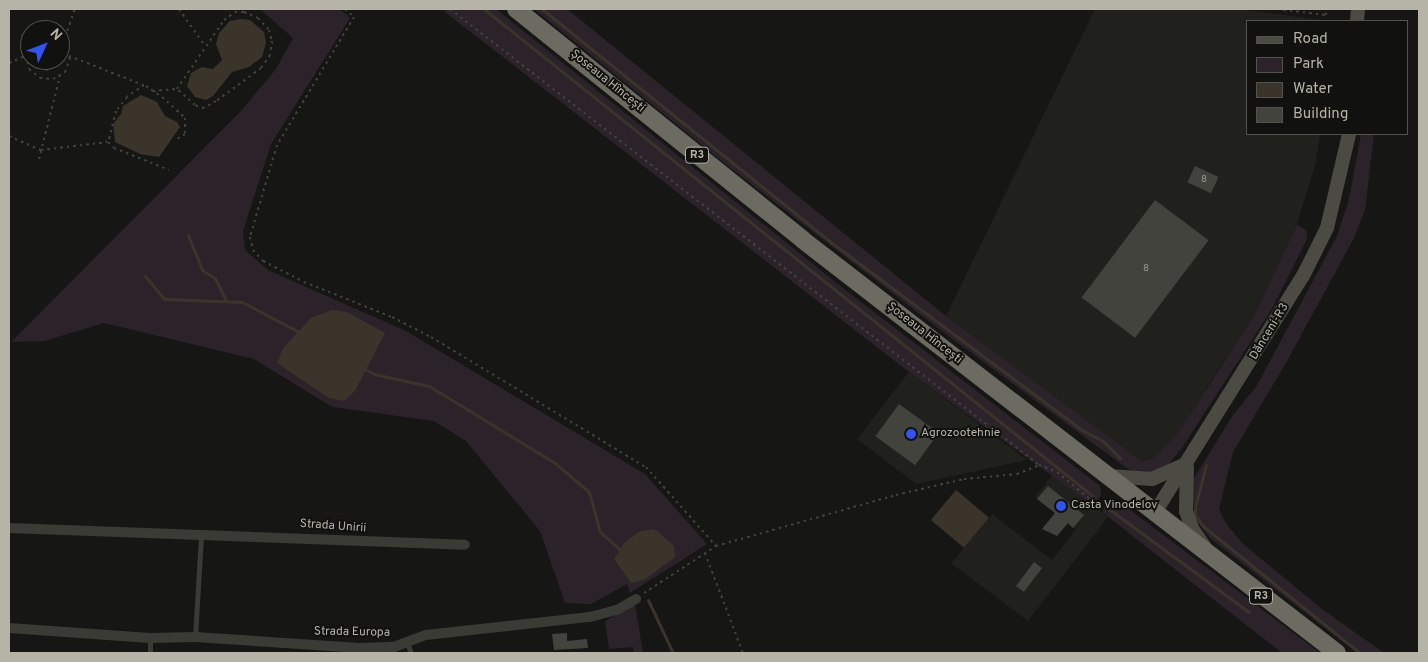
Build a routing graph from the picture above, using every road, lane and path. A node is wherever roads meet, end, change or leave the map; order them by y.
1 (75, 9) edge
2 (179, 9) edge
3 (345, 9) edge
4 (450, 9) edge
5 (516, 9) edge
6 (1277, 9) edge
7 (1327, 9) edge
8 (70, 23) edge
9 (205, 46) junction
10 (70, 56) edge
11 (33, 70) edge
12 (65, 70) edge
13 (60, 76) junction
14 (144, 85) junction
15 (177, 89) junction
16 (154, 91) junction
17 (1350, 135) edge
18 (9, 136) edge
19 (177, 139) dead end
20 (108, 142) junction
21 (41, 150) junction
22 (39, 158) dead end
23 (169, 170) dead end
24 (1188, 462) junction
25 (1040, 465) junction
26 (1104, 475) junction
27 (1098, 506) dead end
28 (1154, 514) junction
29 (9, 528) edge
30 (200, 537) junction
31 (465, 545) dead end
32 (716, 546) junction
33 (705, 553) junction
34 (1216, 561) junction
35 (636, 599) joint
36 (9, 628) edge
37 (195, 637) junction
38 (150, 638) junction
39 (409, 648) edge
40 (150, 653) edge
41 (743, 653) edge
42 (1337, 653) edge

1 - 8 path
2 - 9 path
3 - 32 path
4 - 25 path
5 - 26 highway, Șoseaua Hîncești / R3
6 - 7 path
9 - 15 path
9 - 15 path
10 - 14 path
11 - 13 path
12 - 13 path
13 - 21 path
14 - 16 path
14 - 20 path
15 - 16 path
16 - 19 path
17 - 24 main road, Dănceni-R3
18 - 21 path
20 - 21 path
20 - 23 path
21 - 22 path
24 - 26 main road
24 - 28 main road, Dănceni-R3
24 - 34 main road
25 - 27 path
25 - 32 path
26 - 28 highway, Șoseaua Hîncești / R3
28 - 34 highway, Șoseaua Hîncești / R3
29 - 30 street, Strada Unirii
30 - 31 street, Strada Unirii
30 - 37 lane
32 - 33 path
33 - 35 path
33 - 41 path
34 - 42 highway, Șoseaua Hîncești / R3
35 - 39 street, Strada Europa
36 - 38 street, Strada Europa
37 - 38 street, Strada Europa
37 - 39 street, Strada Europa
38 - 40 lane

